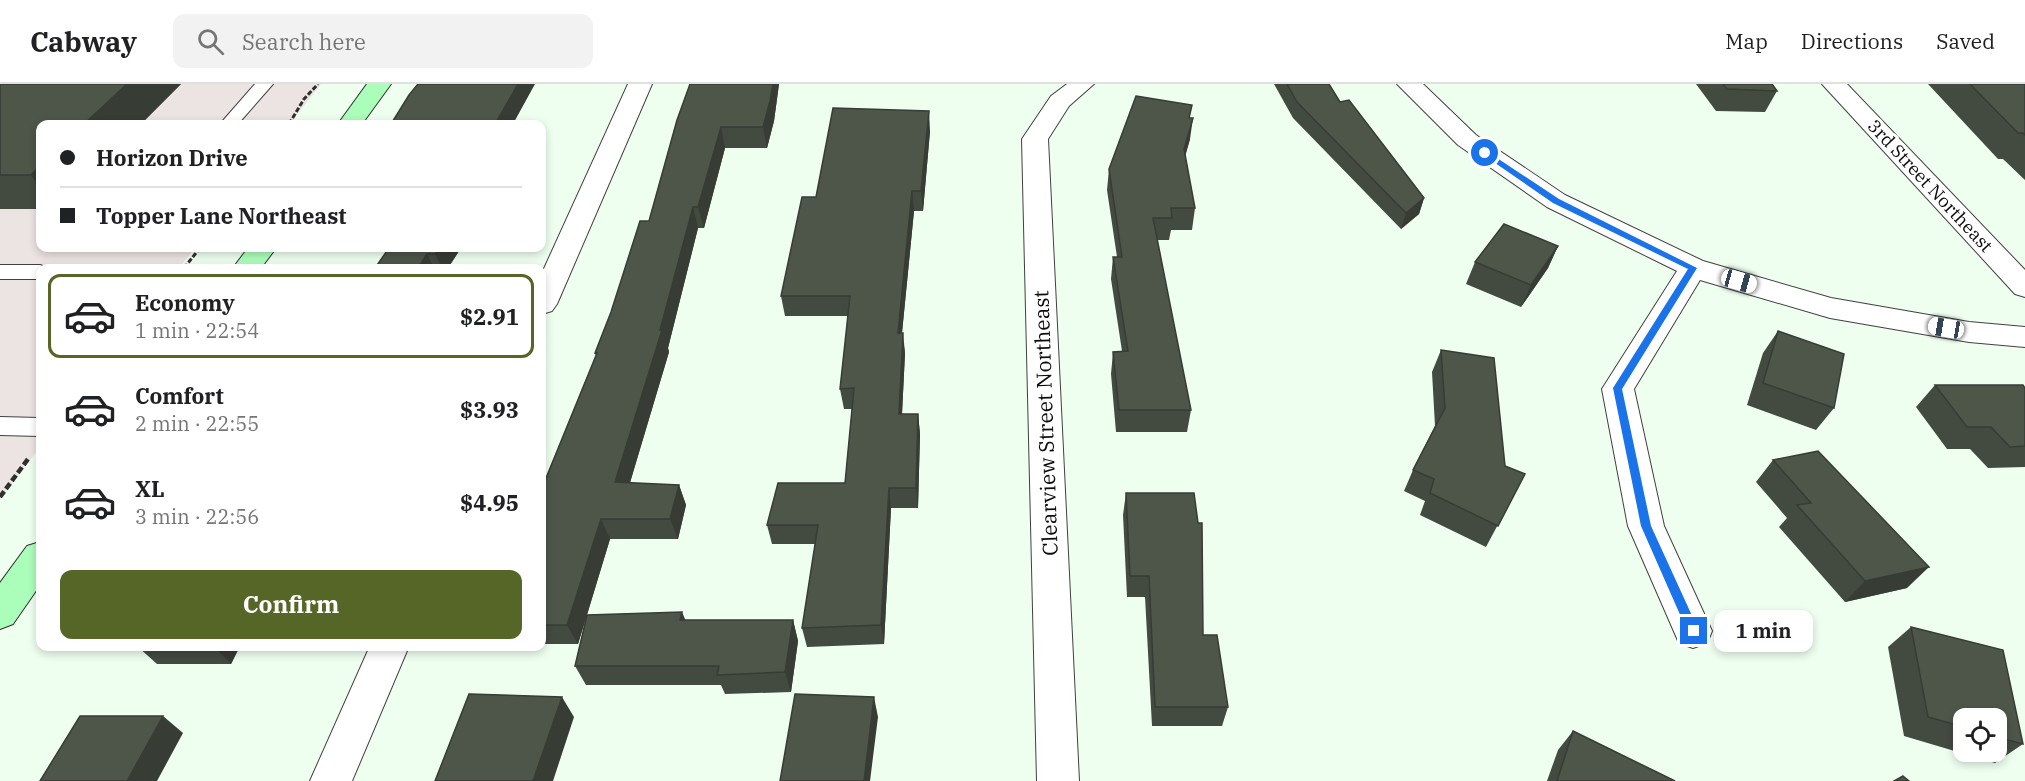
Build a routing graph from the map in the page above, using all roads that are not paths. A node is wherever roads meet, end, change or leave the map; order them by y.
1 (264, 84) edge
2 (379, 84) edge
3 (640, 84) edge
4 (1082, 84) edge
5 (1409, 84) edge
6 (1834, 84) edge
7 (232, 120) edge
8 (353, 120) edge
9 (1693, 268) junction
10 (0, 272) edge
11 (36, 272) edge
12 (2025, 287) edge
13 (546, 295) edge
14 (2025, 337) edge
15 (0, 426) edge
16 (36, 427) edge
17 (36, 563) edge
18 (0, 613) edge
19 (1694, 631) dead end
20 (388, 651) edge
21 (331, 781) edge
22 (1058, 781) edge

1 - 7 lane
2 - 8 street
3 - 13 street
4 - 22 street, Clearview Street Northeast
5 - 9 street
6 - 12 street, 3rd Street Northeast
9 - 14 street
9 - 19 street
10 - 11 lane
15 - 16 lane
17 - 18 street
20 - 21 street

